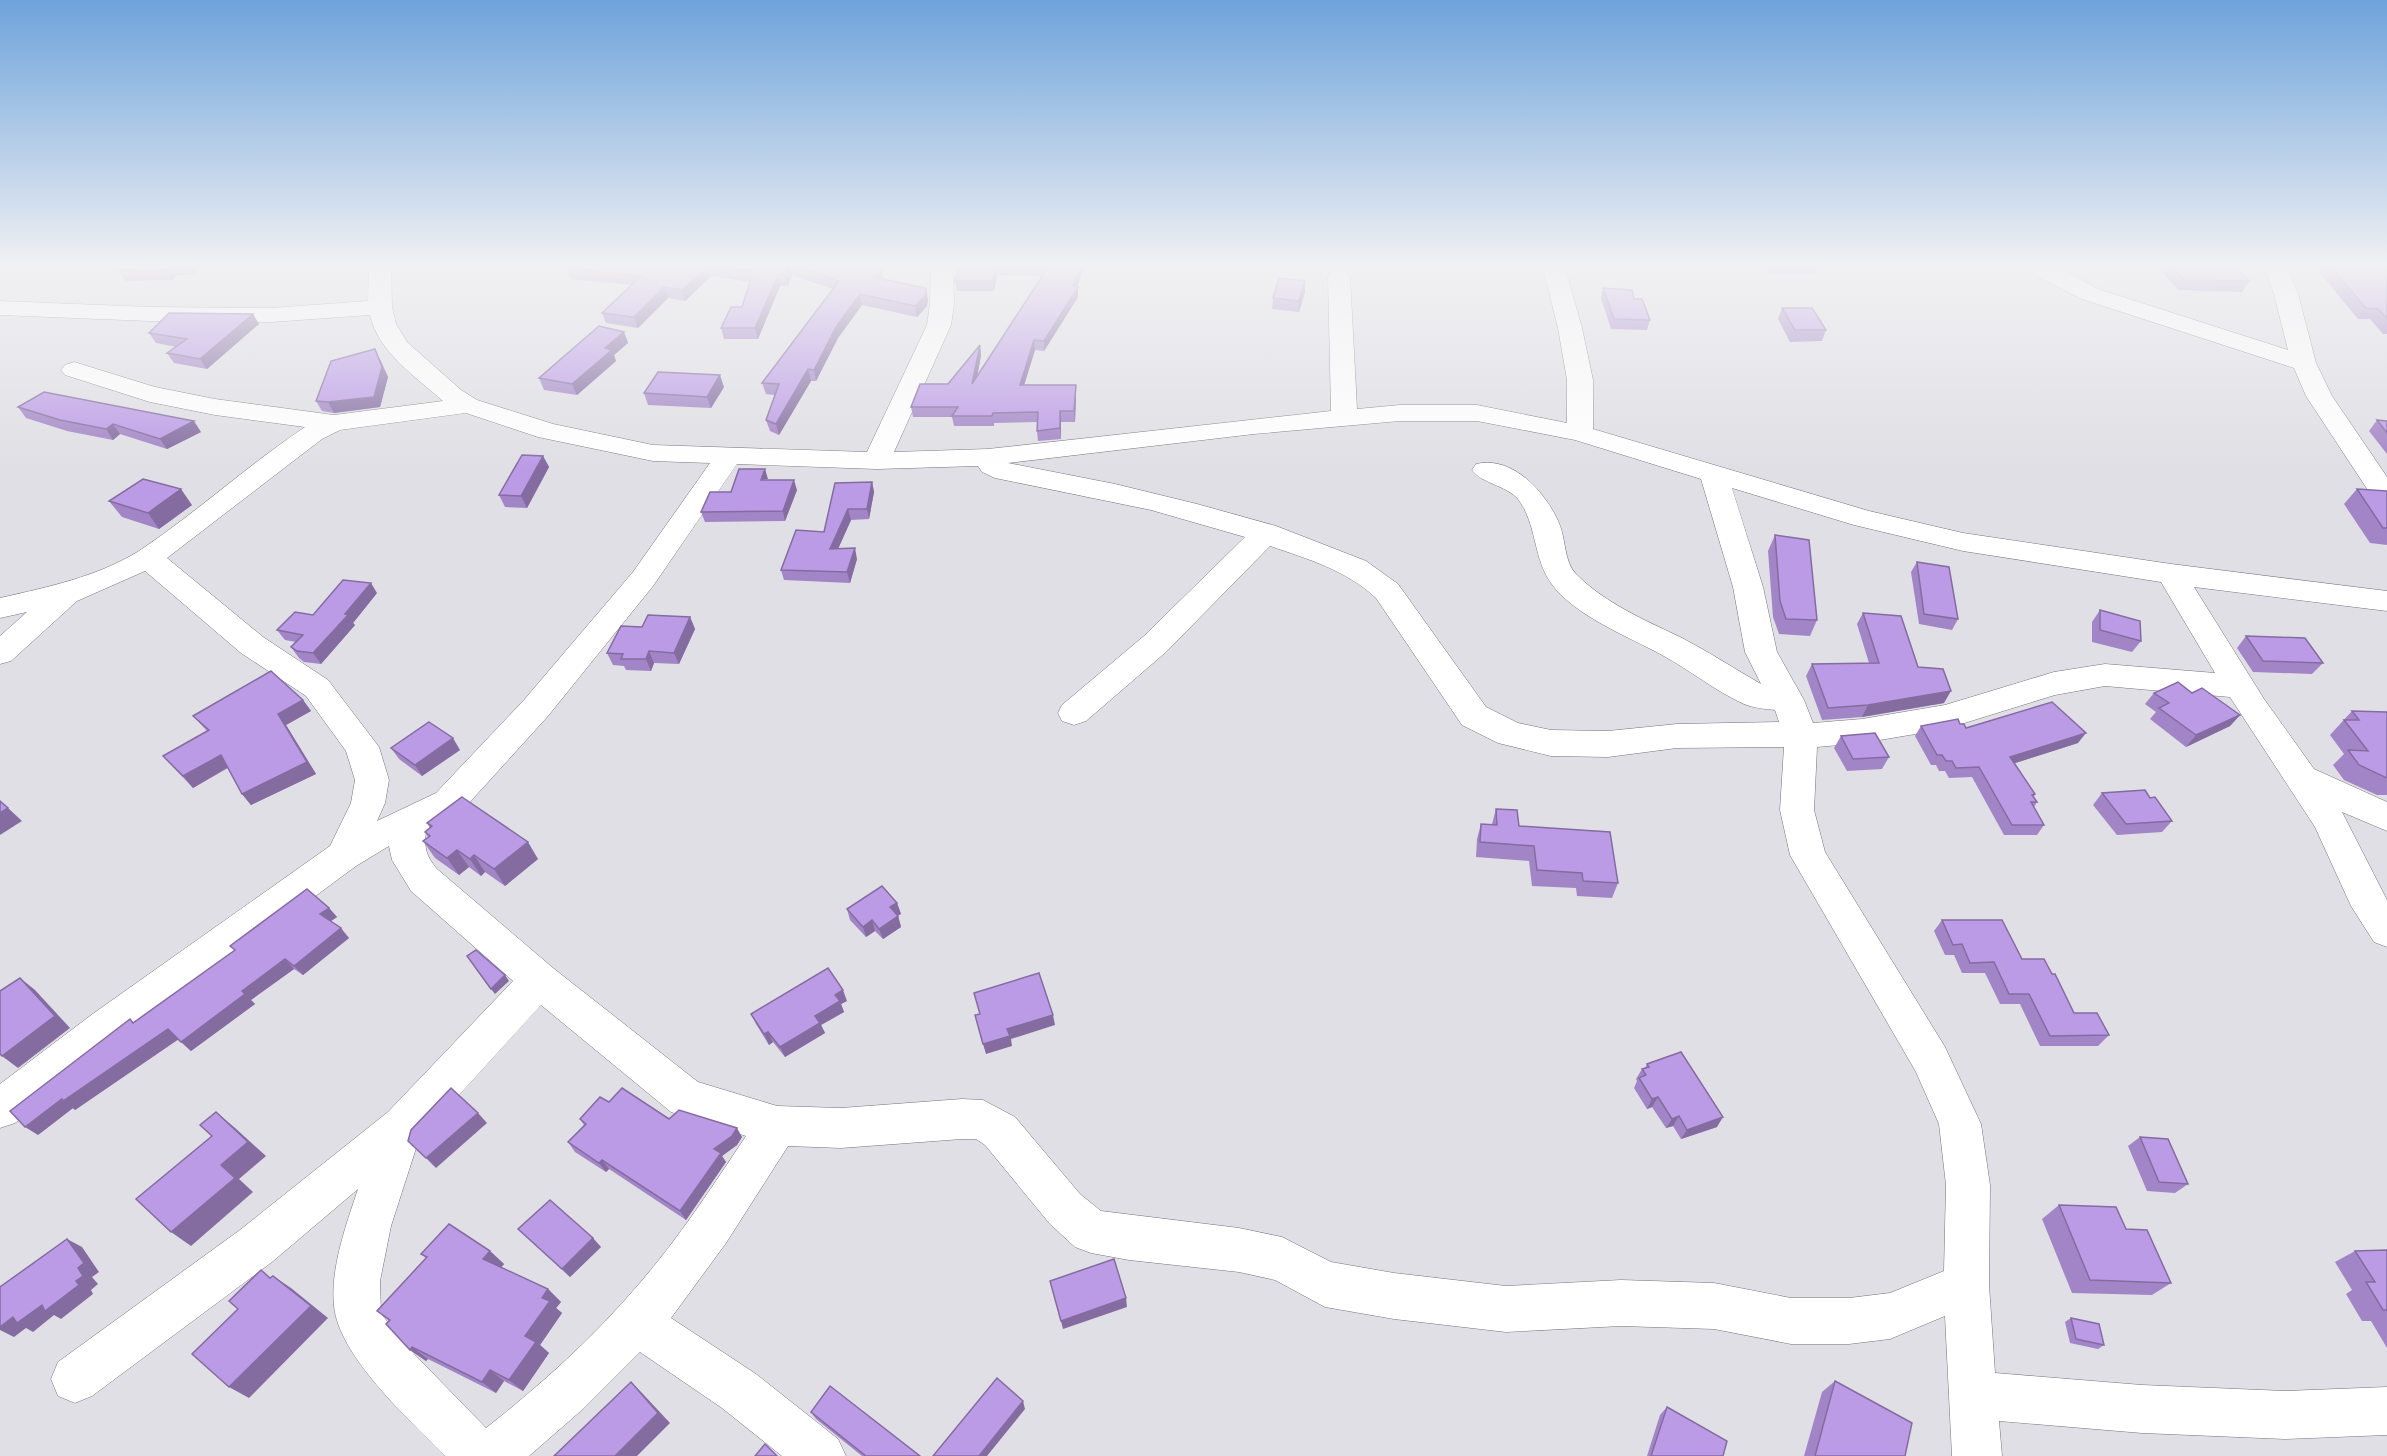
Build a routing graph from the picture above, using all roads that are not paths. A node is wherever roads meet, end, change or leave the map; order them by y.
1 (389, 332) edge
2 (936, 332) edge
3 (1341, 332) edge
4 (1571, 332) edge
5 (2208, 332) edge
6 (2296, 332) edge
7 (2304, 363) junction
8 (74, 370) dead end
9 (468, 405) junction
10 (1344, 419) junction
11 (334, 423) junction
12 (1580, 432) junction
13 (728, 457) junction
14 (988, 457) junction
15 (877, 461) junction
16 (1486, 470) dead end
17 (1713, 472) junction
18 (2387, 498) edge
19 (1266, 533) junction
20 (148, 558) junction
21 (2171, 574) junction
22 (69, 593) junction
23 (2387, 601) edge
24 (0, 608) edge
25 (0, 653) edge
26 (2240, 687) junction
27 (1788, 700) junction
28 (1074, 713) dead end
29 (1801, 736) junction
30 (2304, 779) junction
31 (2387, 818) edge
32 (409, 823) junction
33 (343, 856) junction
34 (2387, 931) edge
35 (539, 980) junction
36 (0, 1109) edge
37 (403, 1126) junction
38 (777, 1126) junction
39 (1966, 1285) junction
40 (637, 1322) junction
41 (75, 1379) dead end
42 (1974, 1395) junction
43 (2387, 1411) edge
44 (479, 1456) edge
45 (491, 1456) edge
46 (821, 1456) edge
47 (1977, 1456) edge

1 - 9 street
2 - 15 street
3 - 10 street
4 - 12 street
5 - 7 street
6 - 7 street
7 - 18 street
8 - 11 street
9 - 11 street
9 - 13 street
10 - 12 street
10 - 14 street
11 - 20 street
12 - 17 street
13 - 15 street
13 - 32 street
14 - 15 street
14 - 19 street
16 - 27 street
17 - 21 street
17 - 27 street
19 - 28 street
19 - 29 street
20 - 22 street
20 - 33 street
21 - 23 street
21 - 26 street
22 - 24 street
22 - 25 street
26 - 29 street
26 - 30 street
27 - 29 street
29 - 39 street
30 - 31 street
30 - 34 street
32 - 33 street
32 - 35 street
33 - 36 street
35 - 37 street
35 - 38 street
37 - 41 street
37 - 44 street
38 - 39 street
38 - 40 street
39 - 42 street
40 - 45 street
40 - 46 street
42 - 43 street
42 - 47 street

